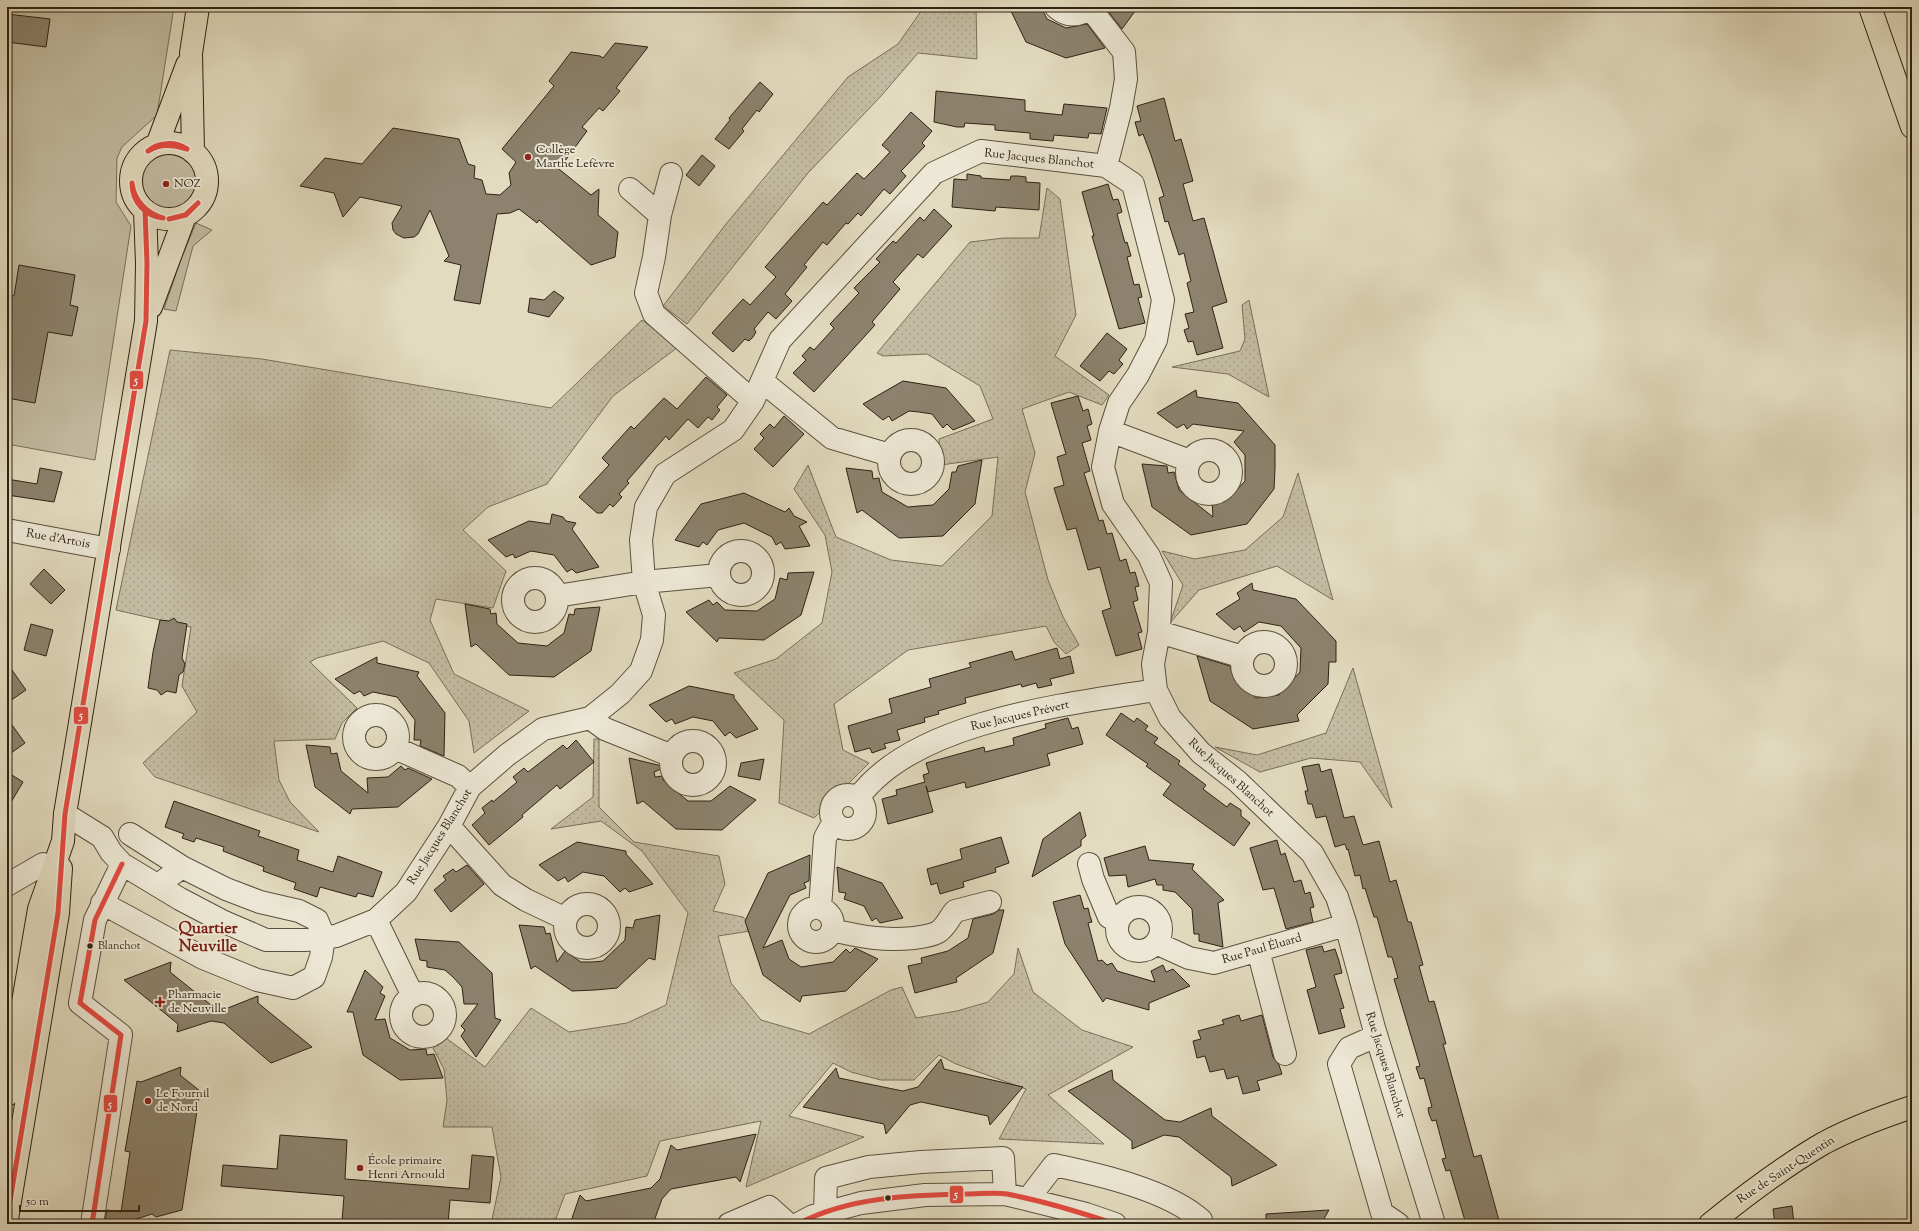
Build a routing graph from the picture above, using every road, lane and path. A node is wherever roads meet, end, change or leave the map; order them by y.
1 (198, 7) edge
2 (1056, 7) edge
3 (1090, 7) edge
4 (1870, 7) edge
5 (192, 52) junction
6 (1912, 127) edge
7 (157, 145) junction
8 (193, 152) junction
9 (1106, 166) junction
10 (671, 174) dead end
11 (630, 189) dead end
12 (144, 211) junction
13 (660, 215) junction
14 (185, 216) junction
15 (146, 321) junction
16 (757, 391) junction
17 (1110, 431) junction
18 (890, 455) dead end
19 (1190, 461) dead end
20 (7, 530) edge
21 (109, 548) junction
22 (719, 575) dead end
23 (644, 582) junction
24 (557, 596) dead end
25 (1159, 632) junction
26 (1243, 658) dead end
27 (1156, 690) junction
28 (590, 718) junction
29 (395, 748) dead end
30 (672, 756) dead end
31 (470, 787) junction
32 (65, 814) junction
33 (449, 826) junction
34 (130, 834) dead end
35 (63, 841) junction
36 (122, 864) junction
37 (1089, 864) dead end
38 (182, 867) junction
39 (53, 868) junction
40 (7, 885) edge
41 (158, 885) junction
42 (990, 902) dead end
43 (102, 903) junction
44 (820, 908) junction
45 (566, 919) dead end
46 (376, 920) junction
47 (1118, 922) junction
48 (1346, 925) junction
49 (832, 930) junction
50 (324, 937) junction
51 (1156, 943) junction
52 (1258, 950) junction
53 (413, 996) dead end
54 (1376, 1036) junction
55 (1285, 1054) dead end
56 (7, 1095) edge
57 (1912, 1107) edge
58 (1005, 1194) junction
59 (1028, 1199) junction
60 (825, 1213) junction
61 (7, 1219) edge
62 (1428, 1222) edge
63 (92, 1224) edge
64 (729, 1224) edge
65 (788, 1224) edge
66 (798, 1224) edge
67 (1115, 1224) edge
68 (1201, 1224) edge
69 (1398, 1224) edge
70 (1710, 1224) edge

1 - 5 main road
2 - 3 street
3 - 9 street
4 - 6 main road
5 - 7 main road
5 - 8 main road
7 - 8 main road
7 - 12 main road
8 - 14 main road
9 - 16 street, Rue Jacques Blanchot
9 - 17 street, Rue Jacques Blanchot
10 - 13 street
11 - 13 street
12 - 14 main road
12 - 15 main road
13 - 16 street
14 - 15 main road
15 - 21 main road
16 - 18 street
16 - 23 street, Rue Jacques Blanchot
17 - 19 street
17 - 25 street, Rue Jacques Blanchot
20 - 21 street, Rue d'Artois
21 - 32 main road
22 - 23 street
23 - 24 street
23 - 28 street, Rue Jacques Blanchot
25 - 26 street
25 - 27 street, Rue Jacques Blanchot
27 - 44 street, Rue Jacques Prévert
27 - 48 street, Rue Jacques Blanchot
28 - 30 street
28 - 31 street, Rue Jacques Blanchot
29 - 31 street
31 - 33 street, Rue Jacques Blanchot
32 - 35 main road
32 - 36 street
33 - 45 street
33 - 46 street, Rue Jacques Blanchot
34 - 38 street
35 - 39 main road
35 - 61 main road
36 - 41 street, Rue Jacques Blanchot
36 - 43 street
37 - 47 street
38 - 41 street
38 - 50 street
39 - 40 street
39 - 56 main road
41 - 50 street, Rue Jacques Blanchot
42 - 49 street
43 - 50 street
43 - 63 street
44 - 49 street
44 - 49 street
46 - 50 street, Rue Jacques Blanchot
46 - 53 street
47 - 51 street
47 - 51 street
48 - 52 street, Rue Paul Éluard
48 - 54 street, Rue Jacques Blanchot
51 - 52 street, Rue Paul Éluard
52 - 55 street
54 - 62 street, Rue Jacques Blanchot
54 - 69 street
57 - 70 main road, Rue de Saint-Quentin
58 - 59 street
58 - 60 street
58 - 60 street
59 - 67 street
59 - 68 street
60 - 66 street
64 - 65 street

